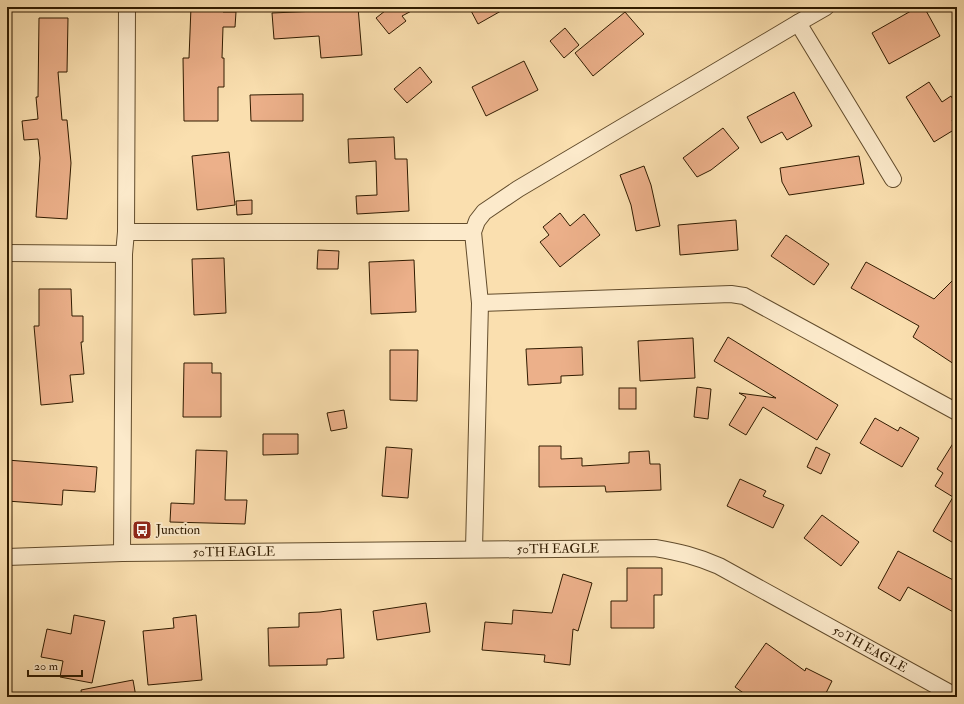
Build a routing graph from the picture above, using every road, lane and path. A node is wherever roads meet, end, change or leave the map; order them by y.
1 (127, 7) edge
2 (826, 7) edge
3 (798, 22) junction
4 (893, 179) dead end
5 (126, 232) junction
6 (473, 232) junction
7 (7, 253) edge
8 (124, 254) junction
9 (480, 303) junction
10 (957, 412) edge
11 (474, 549) junction
12 (122, 553) junction
13 (7, 557) edge
14 (957, 697) edge

1 - 5 street
2 - 3 street
3 - 4 street
3 - 6 street
5 - 6 street
5 - 8 street
6 - 9 street
7 - 8 street
8 - 12 street
9 - 10 street
9 - 11 street
11 - 12 street, 50TH EAGLE
11 - 14 street, 50TH EAGLE
12 - 13 street, 50TH EAGLE

